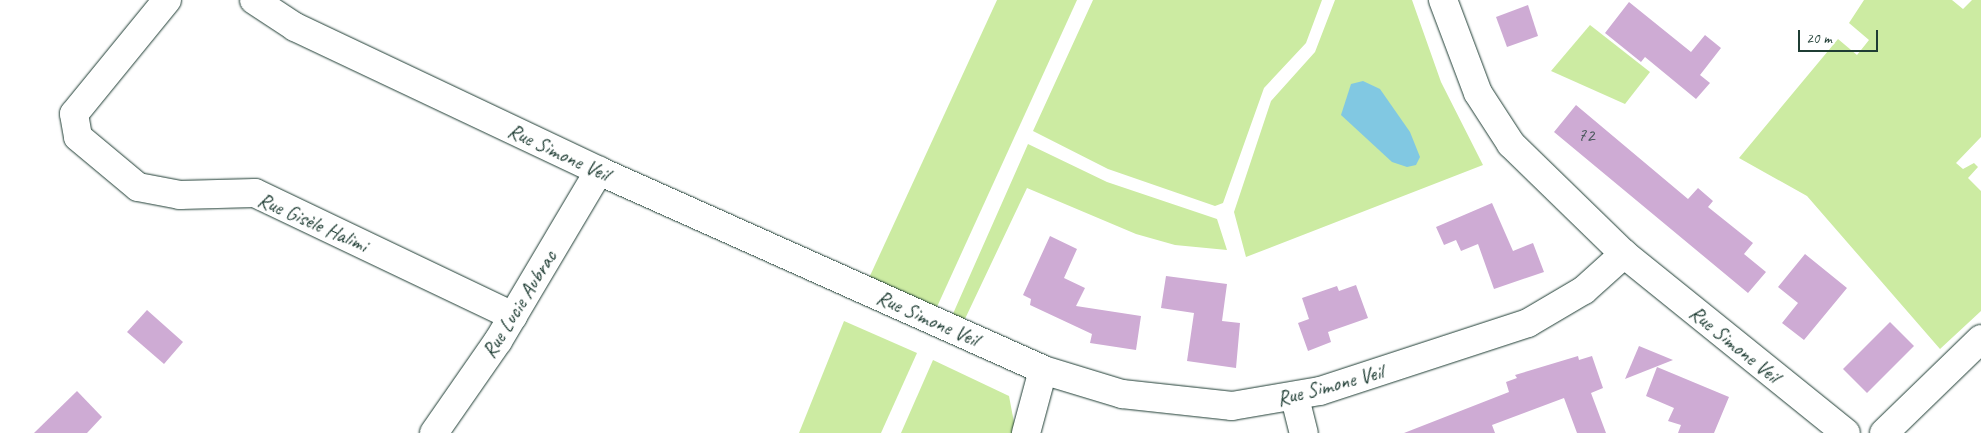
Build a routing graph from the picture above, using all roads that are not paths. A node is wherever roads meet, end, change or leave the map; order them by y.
1 (167, 0) edge
2 (254, 0) edge
3 (1443, 0) edge
4 (599, 171) junction
5 (1624, 254) junction
6 (513, 316) junction
7 (1981, 339) edge
8 (1043, 370) junction
9 (1295, 398) junction
10 (434, 433) edge
11 (1026, 433) edge
12 (1304, 433) edge
13 (1846, 433) edge
14 (1884, 433) edge

1 - 6 street, Rue Gisèle Halimi
2 - 4 street, Rue Simone Veil
3 - 5 street, Rue Simone Veil
4 - 6 street, Rue Lucie Aubrac
4 - 8 street, Rue Simone Veil
5 - 9 street, Rue Simone Veil
5 - 13 street, Rue Simone Veil
6 - 10 street, Rue Lucie Aubrac
7 - 14 street
8 - 9 street, Rue Simone Veil
8 - 11 street
9 - 12 street

